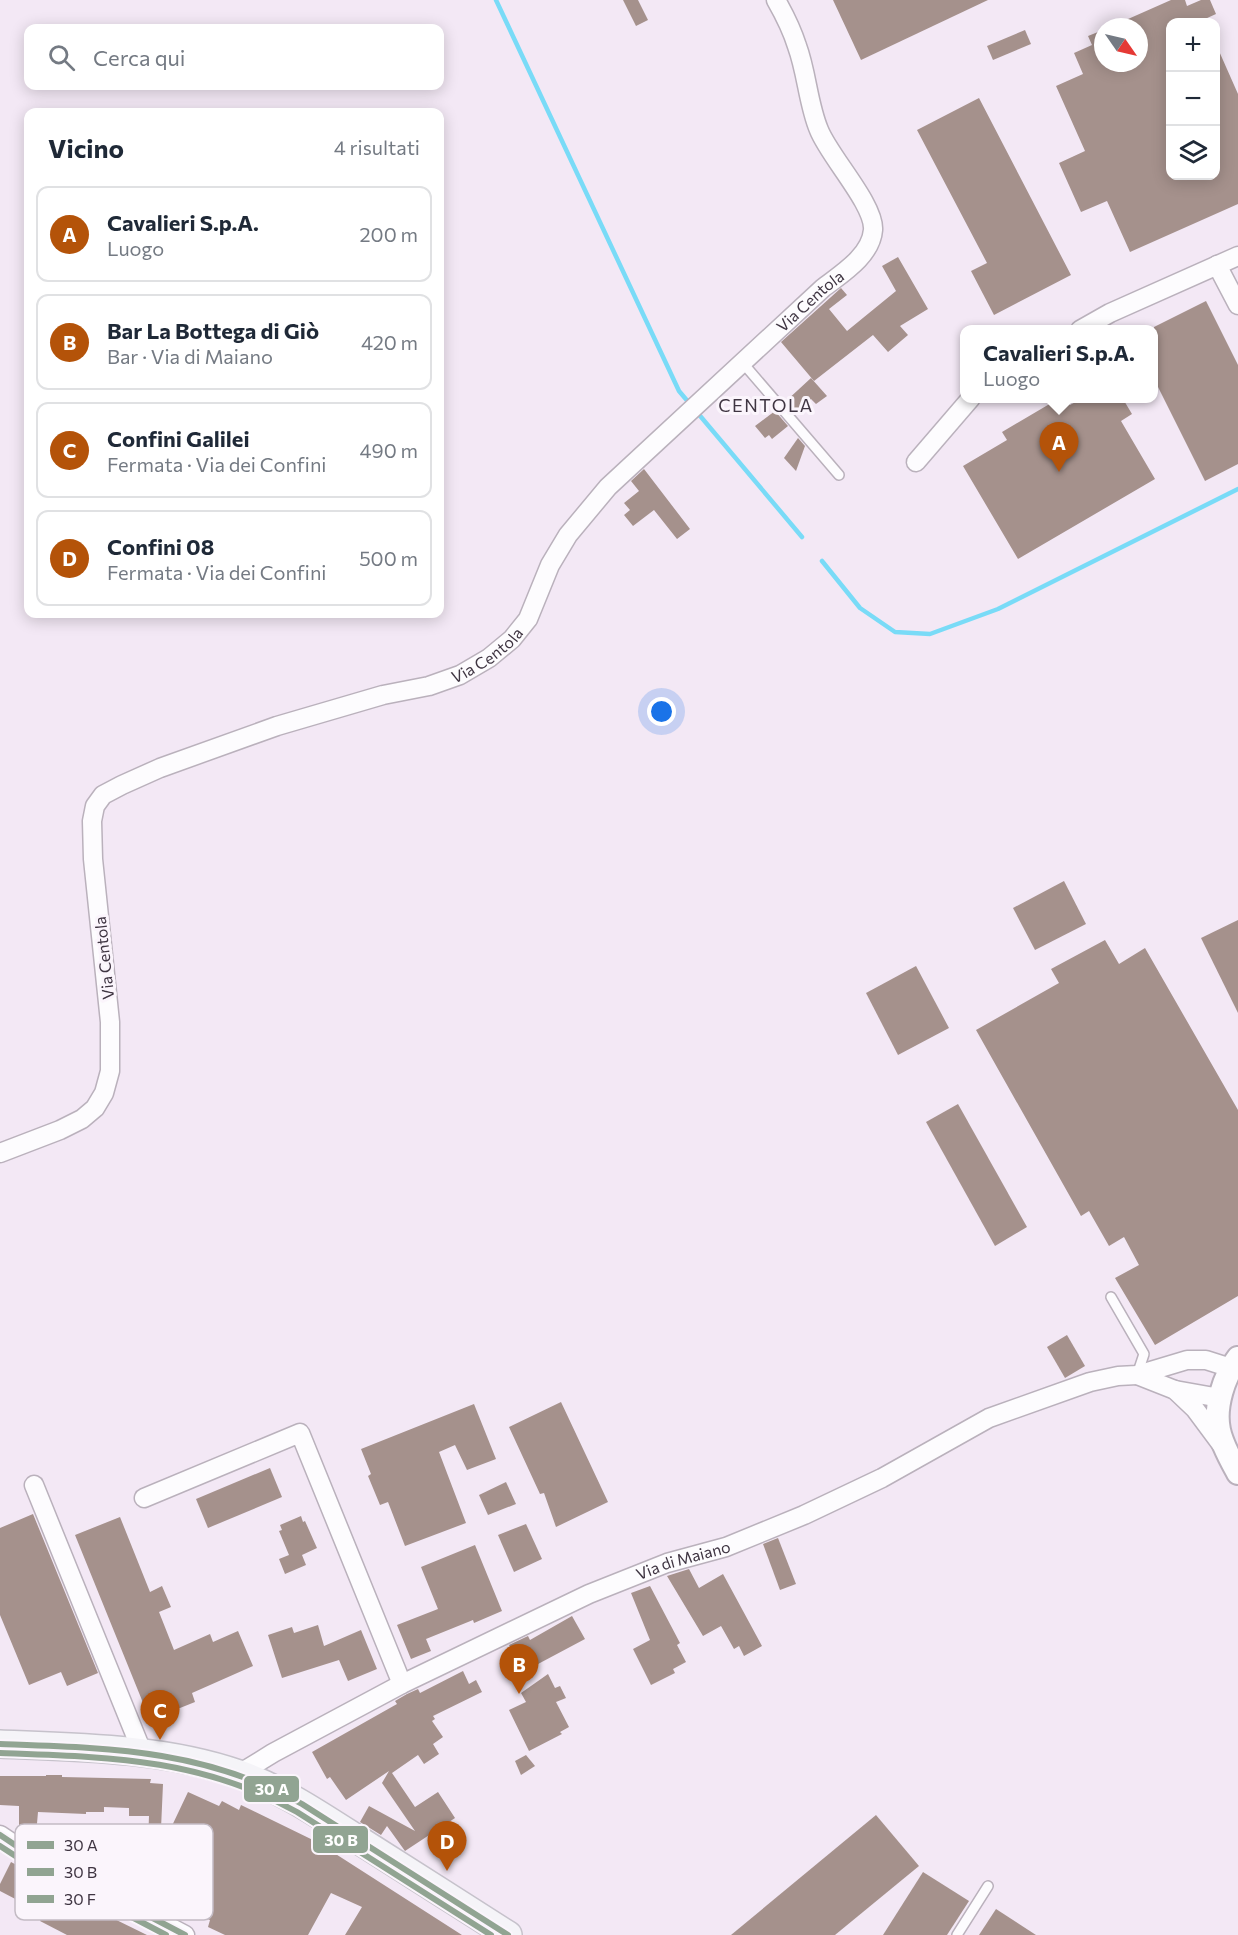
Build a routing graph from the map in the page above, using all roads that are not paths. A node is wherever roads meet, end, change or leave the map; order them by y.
1 (776, 0) edge
2 (1238, 256) edge
3 (1217, 265) junction
4 (1238, 305) edge
5 (1089, 325) edge
6 (742, 362) junction
7 (968, 403) edge
8 (916, 462) dead end
9 (838, 475) dead end
10 (0, 1153) edge
11 (1111, 1297) dead end
12 (1236, 1370) edge
13 (1137, 1375) junction
14 (1175, 1390) junction
15 (1220, 1398) junction
16 (1233, 1463) edge
17 (34, 1485) dead end
18 (144, 1498) dead end
19 (402, 1684) junction
20 (0, 1744) edge
21 (143, 1754) junction
22 (239, 1774) junction
23 (0, 1835) edge
24 (15, 1845) edge
25 (988, 1886) dead end
26 (156, 1920) edge
27 (185, 1935) edge
28 (508, 1935) edge
29 (957, 1935) edge

1 - 6 street, Via Centola
2 - 3 street
3 - 4 street
3 - 5 street
6 - 9 lane
6 - 10 street, Via Centola
7 - 8 street
11 - 13 lane
12 - 13 street, Via di Maiano
12 - 15 street
12 - 16 street
13 - 14 street, Via di Maiano
13 - 19 street, Via di Maiano
14 - 15 street, Via di Maiano
14 - 16 street, Via di Maiano
15 - 16 street
17 - 21 street
18 - 19 street
19 - 22 street, Via di Maiano
20 - 21 main road
21 - 22 main road
22 - 28 main road
23 - 24 street
25 - 29 lane
26 - 27 street

